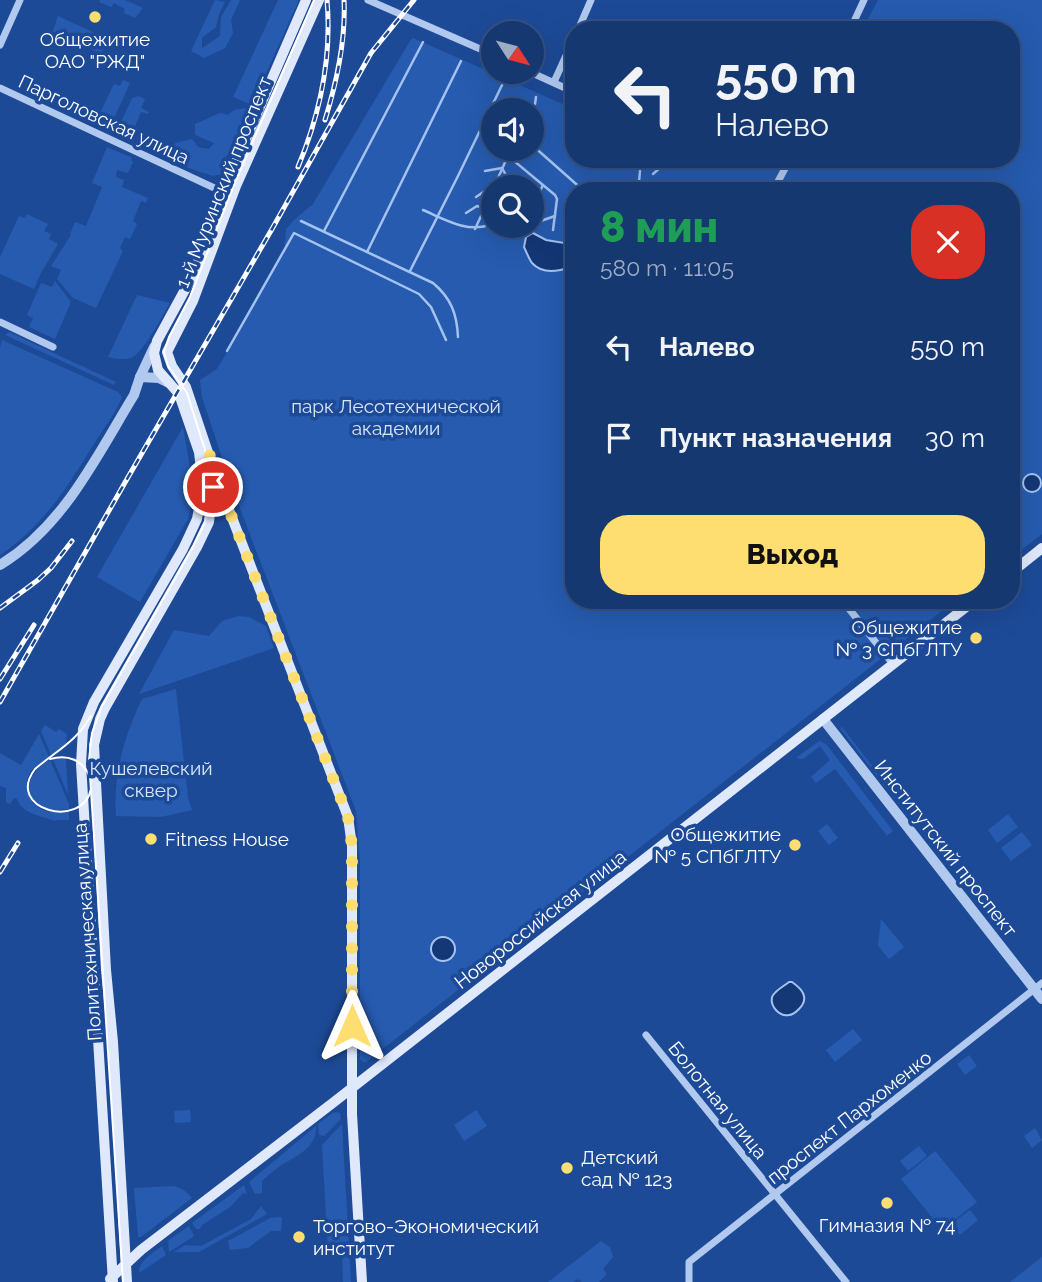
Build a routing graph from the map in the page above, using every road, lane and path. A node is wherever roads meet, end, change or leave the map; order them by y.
1 (20, 0) edge
2 (306, 0) edge
3 (319, 0) edge
4 (368, 0) edge
5 (591, 0) edge
6 (864, 0) edge
7 (582, 21) edge
8 (854, 21) edge
9 (0, 45) edge
10 (481, 49) edge
11 (565, 58) edge
12 (544, 78) edge
13 (554, 82) junction
14 (0, 88) edge
15 (565, 88) edge
16 (228, 194) junction
17 (0, 323) edge
18 (157, 341) junction
19 (53, 347) dead end
20 (167, 352) junction
21 (156, 365) junction
22 (140, 377) junction
23 (152, 377) junction
24 (172, 385) junction
25 (134, 395) junction
26 (203, 451) junction
27 (1042, 548) edge
28 (0, 565) edge
29 (1020, 566) edge
30 (849, 609) edge
31 (963, 609) edge
32 (893, 664) junction
33 (822, 719) junction
34 (1038, 986) edge
35 (1042, 999) edge
36 (646, 1035) dead end
37 (353, 1087) junction
38 (775, 1195) junction
39 (126, 1265) junction
40 (111, 1281) edge
41 (127, 1282) edge
42 (362, 1282) edge
43 (689, 1282) edge
44 (846, 1282) edge

1 - 9 street
2 - 16 main road, 1-й Муринский проспект
3 - 16 main road, 1-й Муринский проспект
4 - 10 street
5 - 7 street
6 - 8 street
11 - 13 street
12 - 13 street
13 - 15 street
14 - 16 street, Парголовская улица
16 - 18 main road, 1-й Муринский проспект
16 - 20 main road, 1-й Муринский проспект
17 - 19 street
18 - 21 main road, 1-й Муринский проспект
18 - 22 street, 1-й Муринский проспект
20 - 21 street
20 - 26 main road
21 - 22 street
21 - 24 main road
22 - 23 street
22 - 25 street, 1-й Муринский проспект
23 - 24 street
23 - 25 street
24 - 26 main road, Политехническая улица
25 - 28 street
26 - 37 main road
26 - 39 main road, Политехническая улица
26 - 40 main road, Политехническая улица
27 - 29 main road
30 - 32 street
31 - 32 main road, Новороссийская улица
32 - 33 main road, Новороссийская улица
33 - 34 street, Институтский проспект
33 - 37 main road, Новороссийская улица
34 - 35 street, Институтский проспект
34 - 38 street, проспект Пархоменко
36 - 38 street, Болотная улица
37 - 39 main road, Новороссийская улица
37 - 42 main road
38 - 43 street, проспект Пархоменко
38 - 44 street, Болотная улица
39 - 40 main road, Новороссийская улица
39 - 41 main road, Политехническая улица

